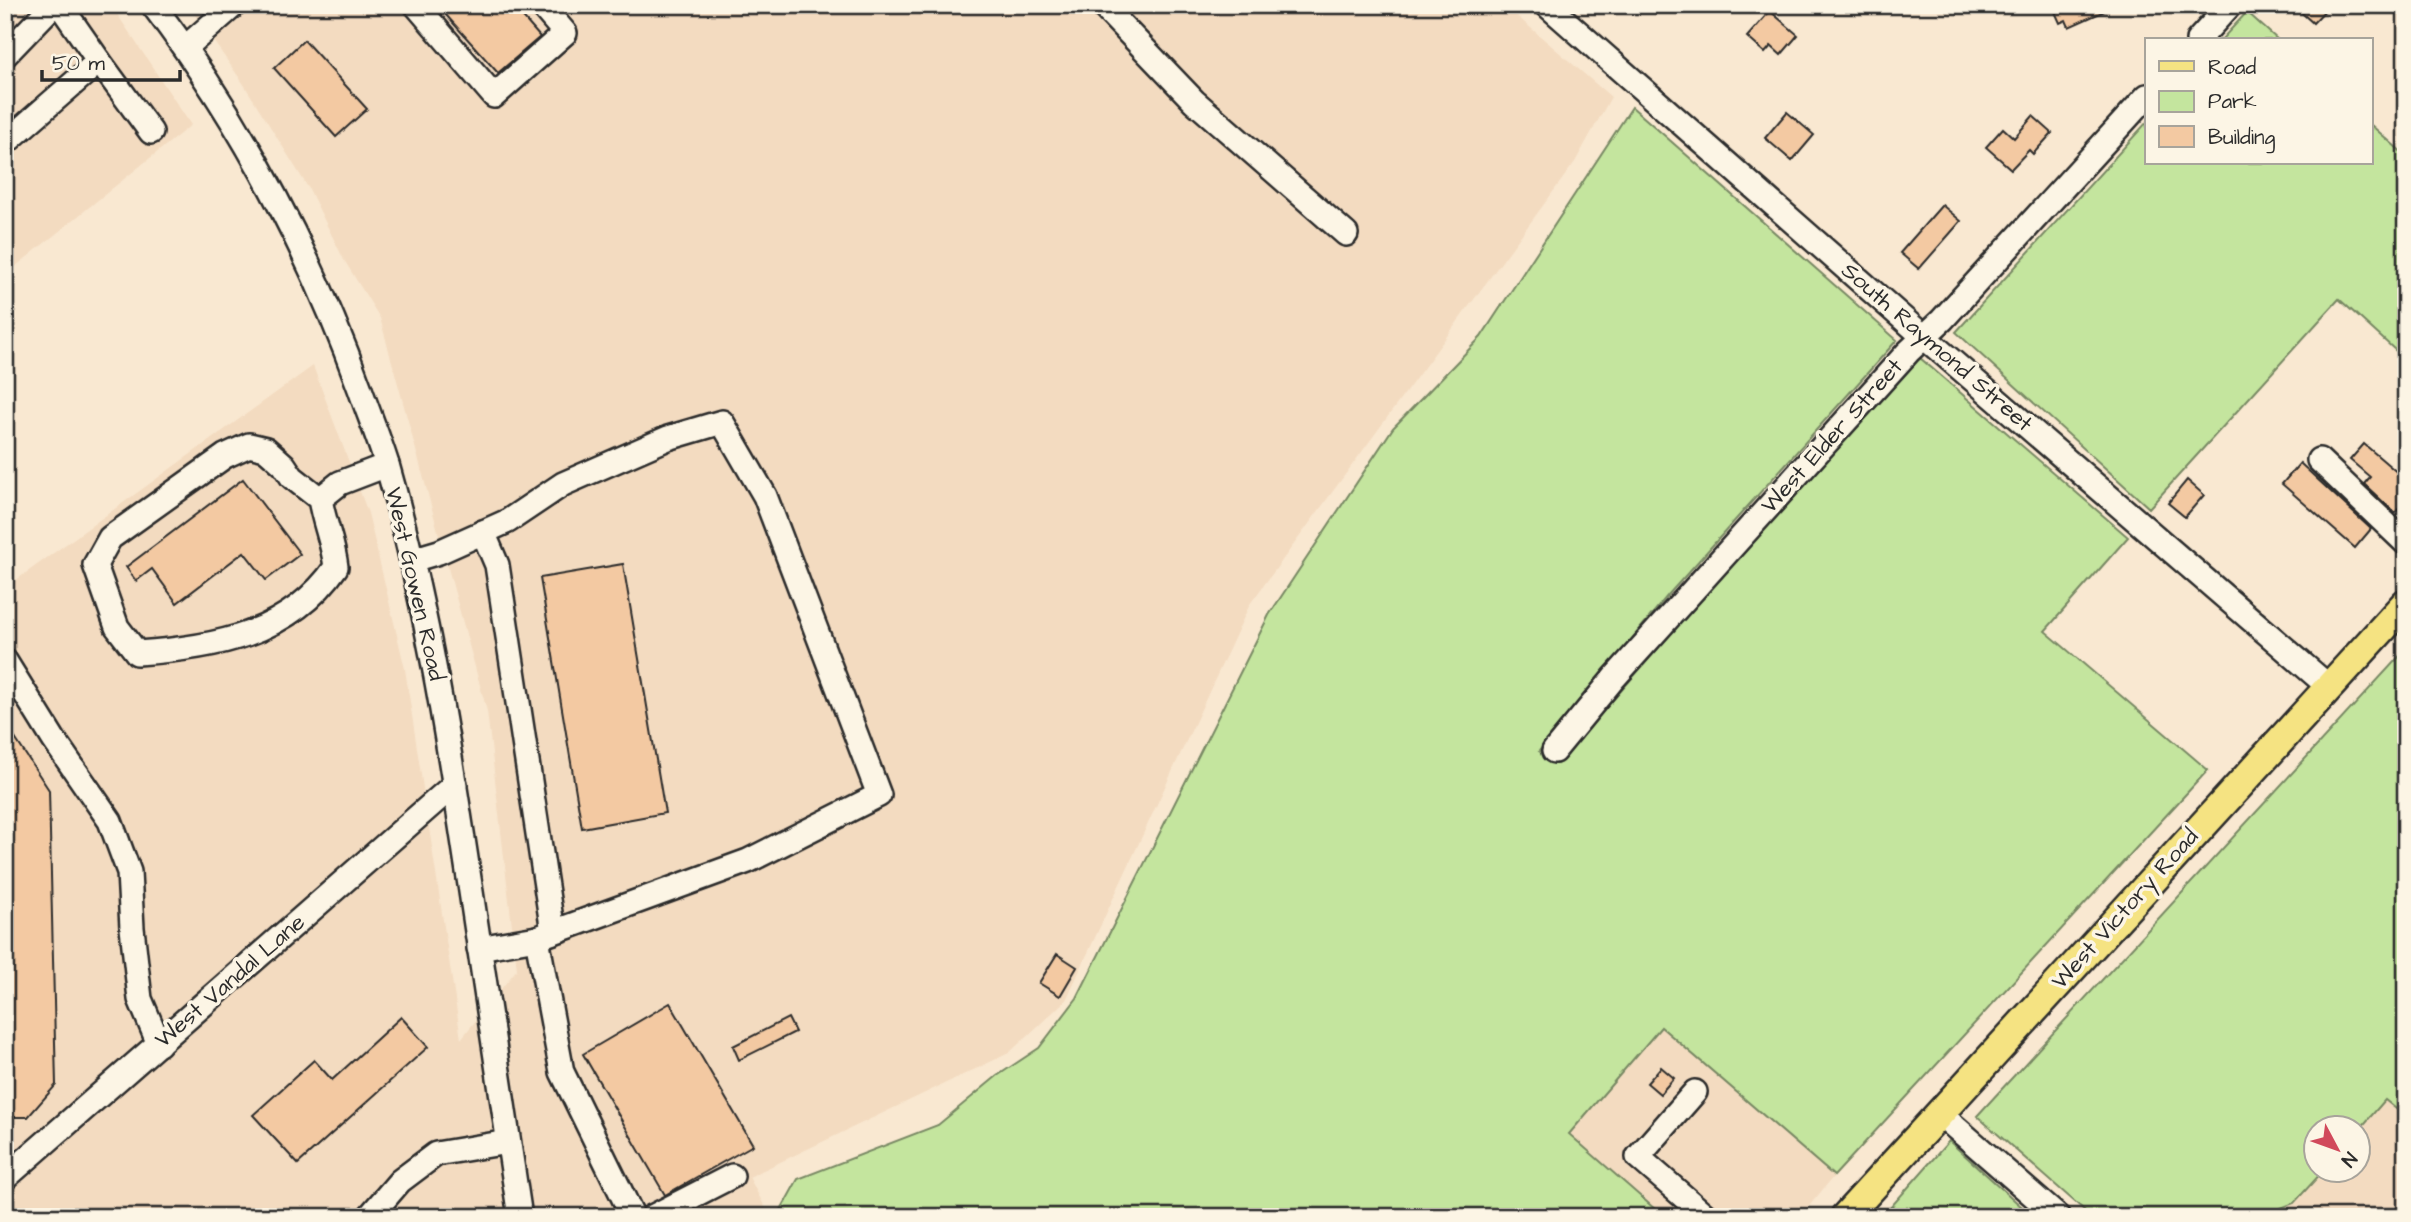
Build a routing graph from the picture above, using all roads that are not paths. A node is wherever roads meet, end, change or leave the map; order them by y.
1 (53, 5) edge
2 (60, 5) edge
3 (153, 5) edge
4 (234, 5) edge
5 (416, 5) edge
6 (541, 5) edge
7 (1102, 5) edge
8 (1547, 5) edge
9 (2230, 5) edge
10 (2200, 38) edge
11 (185, 48) junction
12 (5, 55) edge
13 (99, 61) junction
14 (2145, 98) edge
15 (151, 132) dead end
16 (5, 143) edge
17 (1346, 234) dead end
18 (1924, 337) junction
19 (2319, 460) dead end
20 (387, 465) junction
21 (320, 499) junction
22 (483, 532) junction
23 (2406, 543) edge
24 (412, 560) junction
25 (2406, 603) edge
26 (5, 661) edge
27 (2328, 686) junction
28 (1554, 751) dead end
29 (455, 784) junction
30 (545, 935) junction
31 (480, 948) junction
32 (159, 1044) junction
33 (1695, 1092) dead end
34 (1939, 1113) junction
35 (508, 1142) junction
36 (732, 1176) dead end
37 (5, 1178) edge
38 (369, 1217) edge
39 (520, 1217) edge
40 (633, 1217) edge
41 (652, 1217) edge
42 (1707, 1217) edge
43 (1845, 1217) edge
44 (2058, 1217) edge

1 - 12 street
2 - 13 street
3 - 11 street, West Gowen Road
4 - 11 street
5 - 6 street
7 - 17 street
8 - 18 street, South Raymond Street
9 - 10 street
11 - 20 street, West Gowen Road
13 - 15 street
13 - 16 street
14 - 18 street, West Elder Street
18 - 27 street, South Raymond Street
18 - 28 street, West Elder Street
19 - 23 street
20 - 21 street
20 - 24 street, West Gowen Road
21 - 21 street
22 - 24 street
22 - 30 street
22 - 30 street
24 - 29 street, West Gowen Road
25 - 27 main road, West Victory Road
26 - 32 street
27 - 34 main road, West Victory Road
29 - 31 street, West Gowen Road
29 - 32 street, West Vandal Lane
30 - 31 street
30 - 40 street
31 - 35 street, West Gowen Road
32 - 37 street, West Vandal Lane
33 - 42 street
34 - 43 main road, West Victory Road
34 - 44 street
35 - 38 street
35 - 39 street, West Gowen Road
36 - 41 street

